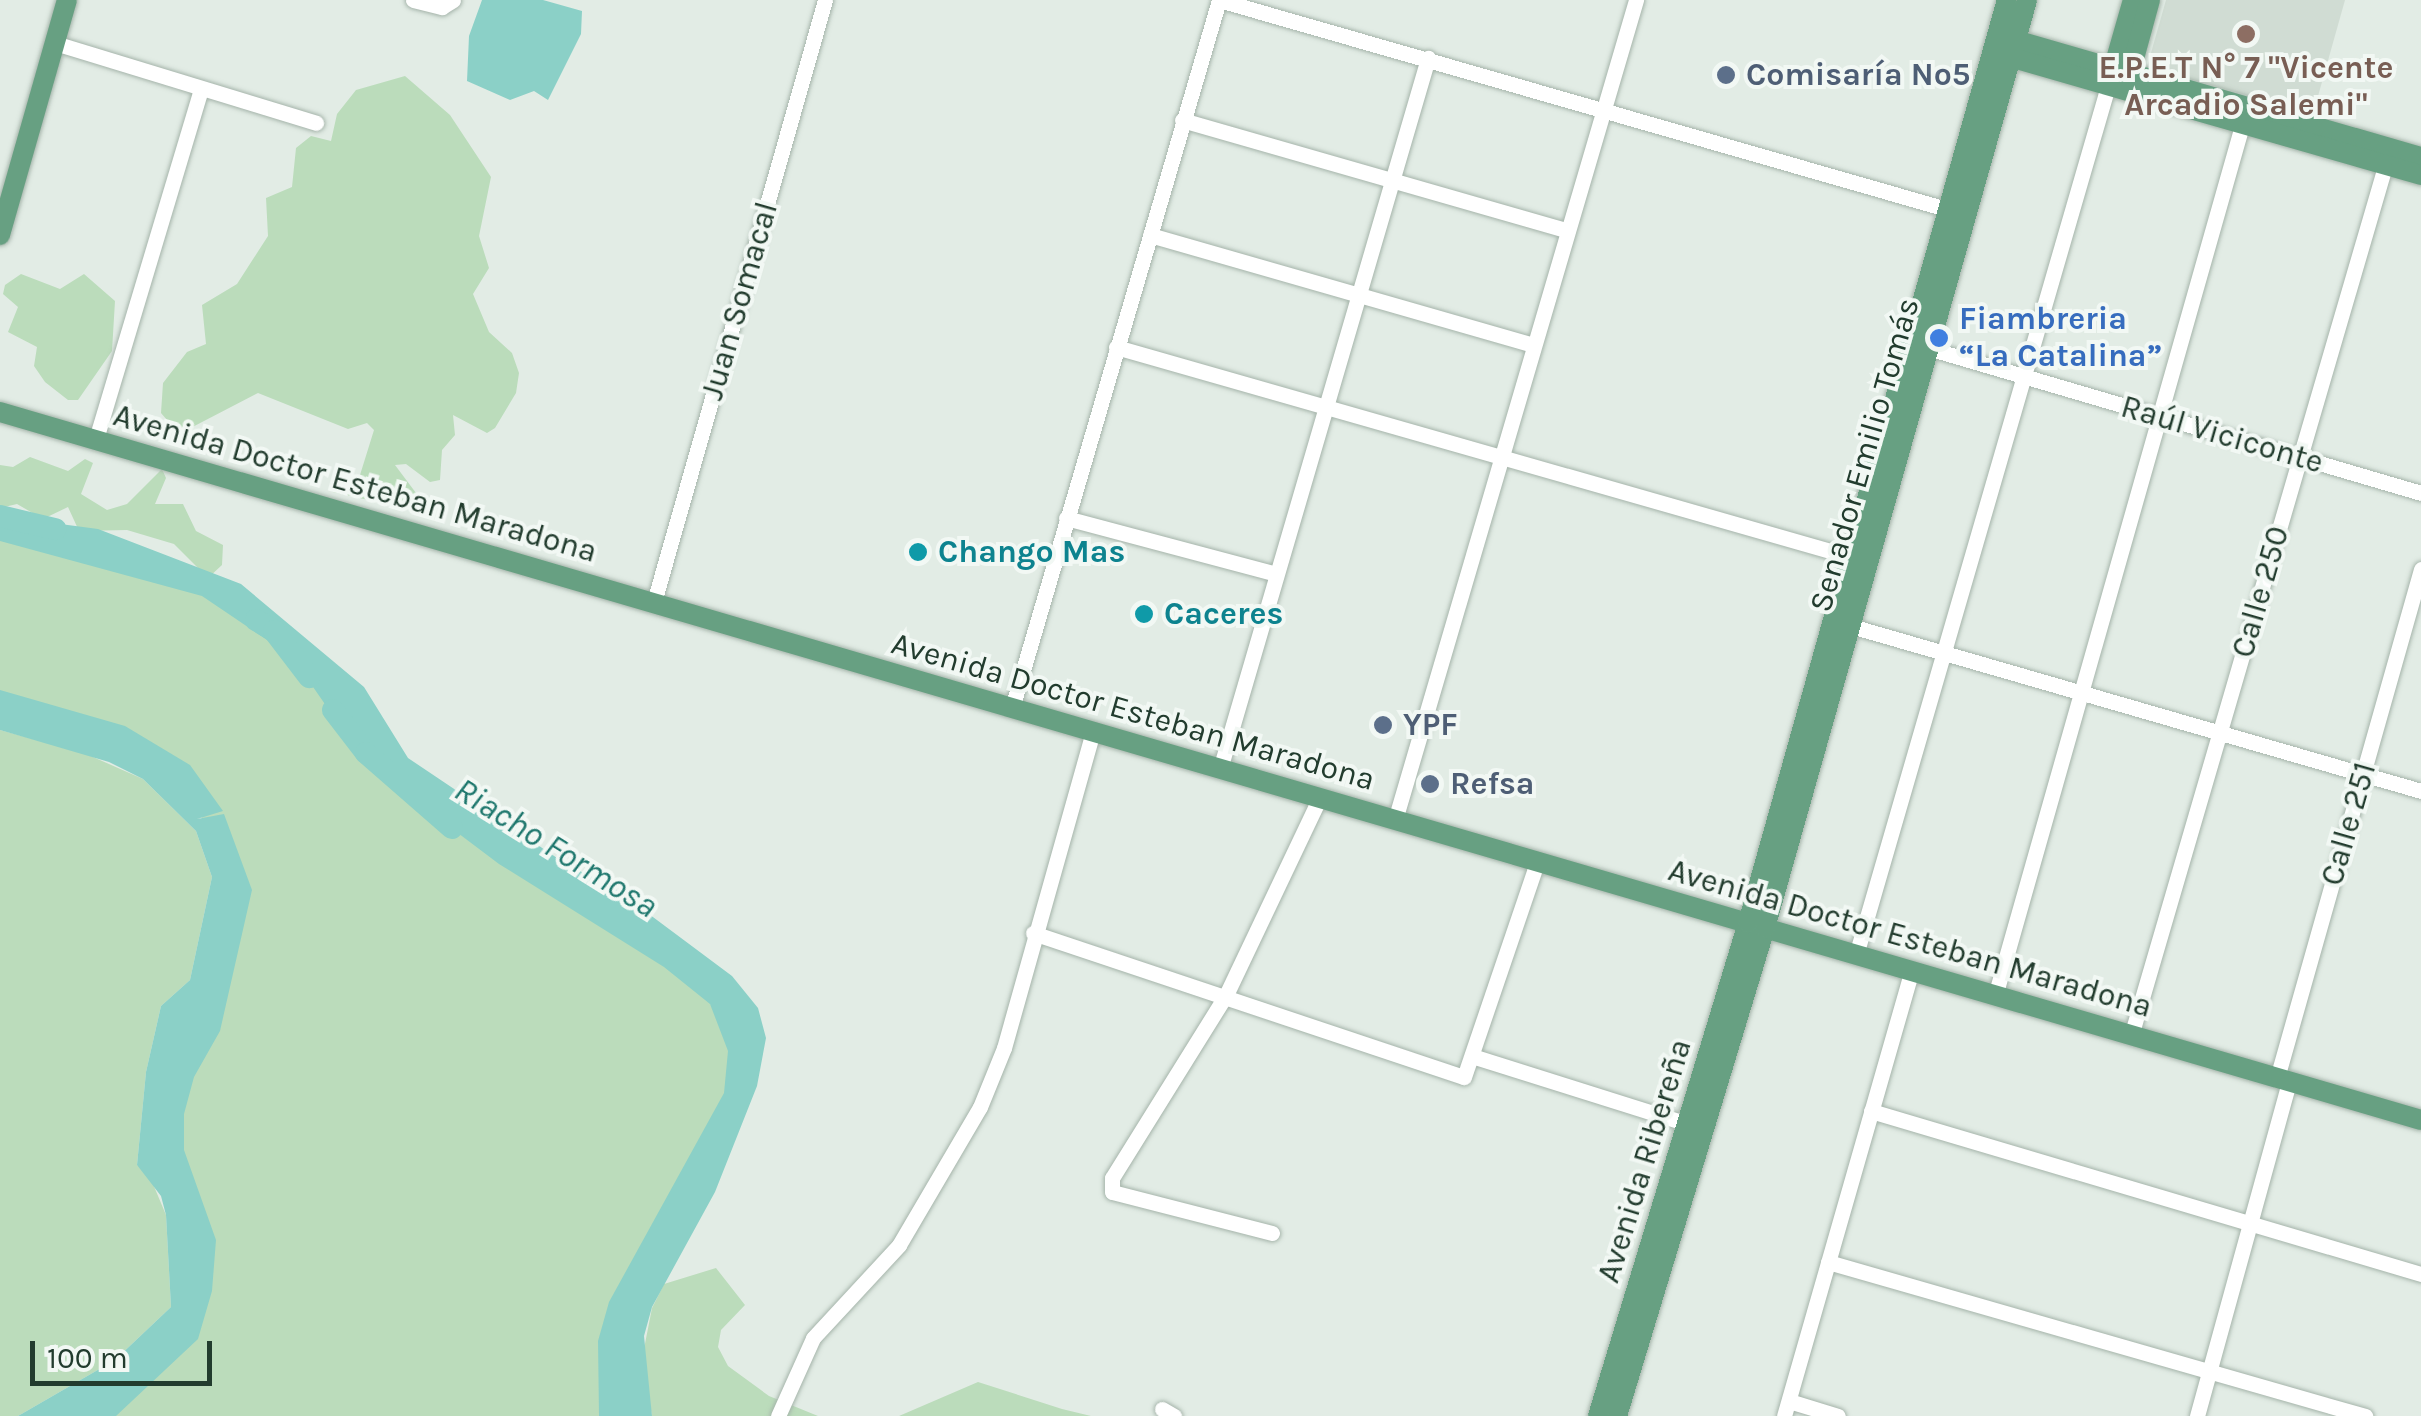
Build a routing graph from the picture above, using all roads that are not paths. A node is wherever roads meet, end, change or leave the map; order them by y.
1 (67, 0) edge
2 (412, 0) edge
3 (453, 0) edge
4 (825, 0) edge
5 (1636, 0) edge
6 (2007, 0) edge
7 (2028, 0) edge
8 (2133, 0) edge
9 (2150, 0) edge
10 (55, 42) junction
11 (2004, 46) junction
12 (1428, 58) junction
13 (2119, 80) junction
14 (200, 92) junction
15 (1603, 109) junction
16 (2245, 116) junction
17 (1182, 120) junction
18 (316, 123) dead end
19 (2388, 157) junction
20 (2421, 157) edge
21 (2421, 175) edge
22 (1390, 183) junction
23 (1956, 211) junction
24 (1566, 230) junction
25 (1150, 234) junction
26 (0, 235) edge
27 (1357, 296) junction
28 (1533, 345) junction
29 (1917, 345) junction
30 (1116, 347) junction
31 (2021, 377) junction
32 (1324, 407) junction
33 (0, 412) edge
34 (2160, 418) junction
35 (96, 439) junction
36 (1500, 458) junction
37 (2300, 458) junction
38 (2421, 493) edge
39 (1066, 518) junction
40 (1848, 556) junction
41 (2421, 569) edge
42 (1276, 574) junction
43 (654, 602) junction
44 (1839, 623) junction
45 (1939, 651) junction
46 (2082, 692) junction
47 (1012, 708) junction
48 (1093, 732) junction
49 (2220, 732) junction
50 (1220, 769) junction
51 (2363, 774) junction
52 (2421, 791) edge
53 (1320, 797) junction
54 (1395, 820) junction
55 (1537, 862) junction
56 (1756, 926) junction
57 (1033, 934) junction
58 (1856, 955) junction
59 (1912, 971) junction
60 (1227, 993) junction
61 (1995, 996) junction
62 (2131, 1036) junction
63 (1472, 1056) junction
64 (2283, 1080) junction
65 (1871, 1111) junction
66 (2420, 1114) edge
67 (1696, 1126) junction
68 (2250, 1223) junction
69 (1272, 1232) dead end
70 (1828, 1262) junction
71 (2421, 1274) edge
72 (2210, 1371) junction
73 (1786, 1409) edge
74 (778, 1416) edge
75 (1598, 1416) edge
76 (1617, 1416) edge
77 (1838, 1416) edge
78 (2198, 1416) edge
79 (2365, 1416) edge

1 - 10 main road
2 - 3 street
4 - 43 street, Juan Somacal
5 - 15 street
6 - 11 main road, Senador Emilio Tomás
7 - 11 main road, Senador Emilio Tomás
8 - 13 main road
9 - 13 main road
10 - 14 street
10 - 26 main road
11 - 13 main road
11 - 23 main road, Senador Emilio Tomás
12 - 15 street
12 - 17 street
12 - 22 street
13 - 16 main road
13 - 31 street
14 - 18 street
14 - 35 street
15 - 23 street
15 - 24 street
16 - 19 main road
16 - 34 street
17 - 22 street
17 - 25 street
19 - 20 main road
19 - 21 main road
19 - 37 street, Calle 250
22 - 24 street
22 - 27 street
23 - 29 main road, Senador Emilio Tomás
24 - 28 street
25 - 27 street
25 - 30 street
27 - 28 street
27 - 32 street
28 - 36 street
29 - 31 street, Raúl Viciconte
29 - 40 main road, Senador Emilio Tomás
29 - 44 main road, Senador Emilio Tomás
30 - 32 street
30 - 39 street
31 - 34 street, Raúl Viciconte
31 - 45 street
32 - 36 street
32 - 42 street
33 - 35 main road, Avenida Doctor Esteban Maradona
34 - 37 street, Raúl Viciconte
34 - 46 street
35 - 43 main road, Avenida Doctor Esteban Maradona
36 - 40 street
36 - 54 street
37 - 38 street, Raúl Viciconte
37 - 49 street, Calle 250
39 - 42 street
39 - 47 street
40 - 44 main road, Senador Emilio Tomás
41 - 51 street, Calle 251
42 - 50 street
43 - 47 main road, Avenida Doctor Esteban Maradona
44 - 45 street
44 - 56 main road, Senador Emilio Tomás
45 - 46 street
45 - 58 street
46 - 49 street
46 - 61 street
47 - 48 main road, Avenida Doctor Esteban Maradona
48 - 50 main road, Avenida Doctor Esteban Maradona
48 - 57 street
49 - 51 street
49 - 62 street, Calle 250
50 - 53 main road, Avenida Doctor Esteban Maradona
51 - 52 street
51 - 64 street, Calle 251
53 - 54 main road, Avenida Doctor Esteban Maradona
53 - 60 street
54 - 55 main road, Avenida Doctor Esteban Maradona
55 - 56 main road, Avenida Doctor Esteban Maradona
55 - 63 street
56 - 58 main road, Avenida Doctor Esteban Maradona
56 - 67 main road, Avenida Ribereña
57 - 60 street
57 - 74 street
58 - 59 main road, Avenida Doctor Esteban Maradona
59 - 61 main road, Avenida Doctor Esteban Maradona
59 - 65 street
60 - 63 street
60 - 69 street
61 - 62 main road, Avenida Doctor Esteban Maradona
62 - 64 main road, Avenida Doctor Esteban Maradona
63 - 67 street
64 - 66 main road, Avenida Doctor Esteban Maradona
64 - 68 street, Calle 251
65 - 68 street
65 - 70 street
67 - 75 main road, Avenida Ribereña
67 - 76 main road, Avenida Ribereña
68 - 71 street
68 - 72 street, Calle 251
70 - 72 street
70 - 73 street
72 - 78 street, Calle 251
72 - 79 street
73 - 77 street

